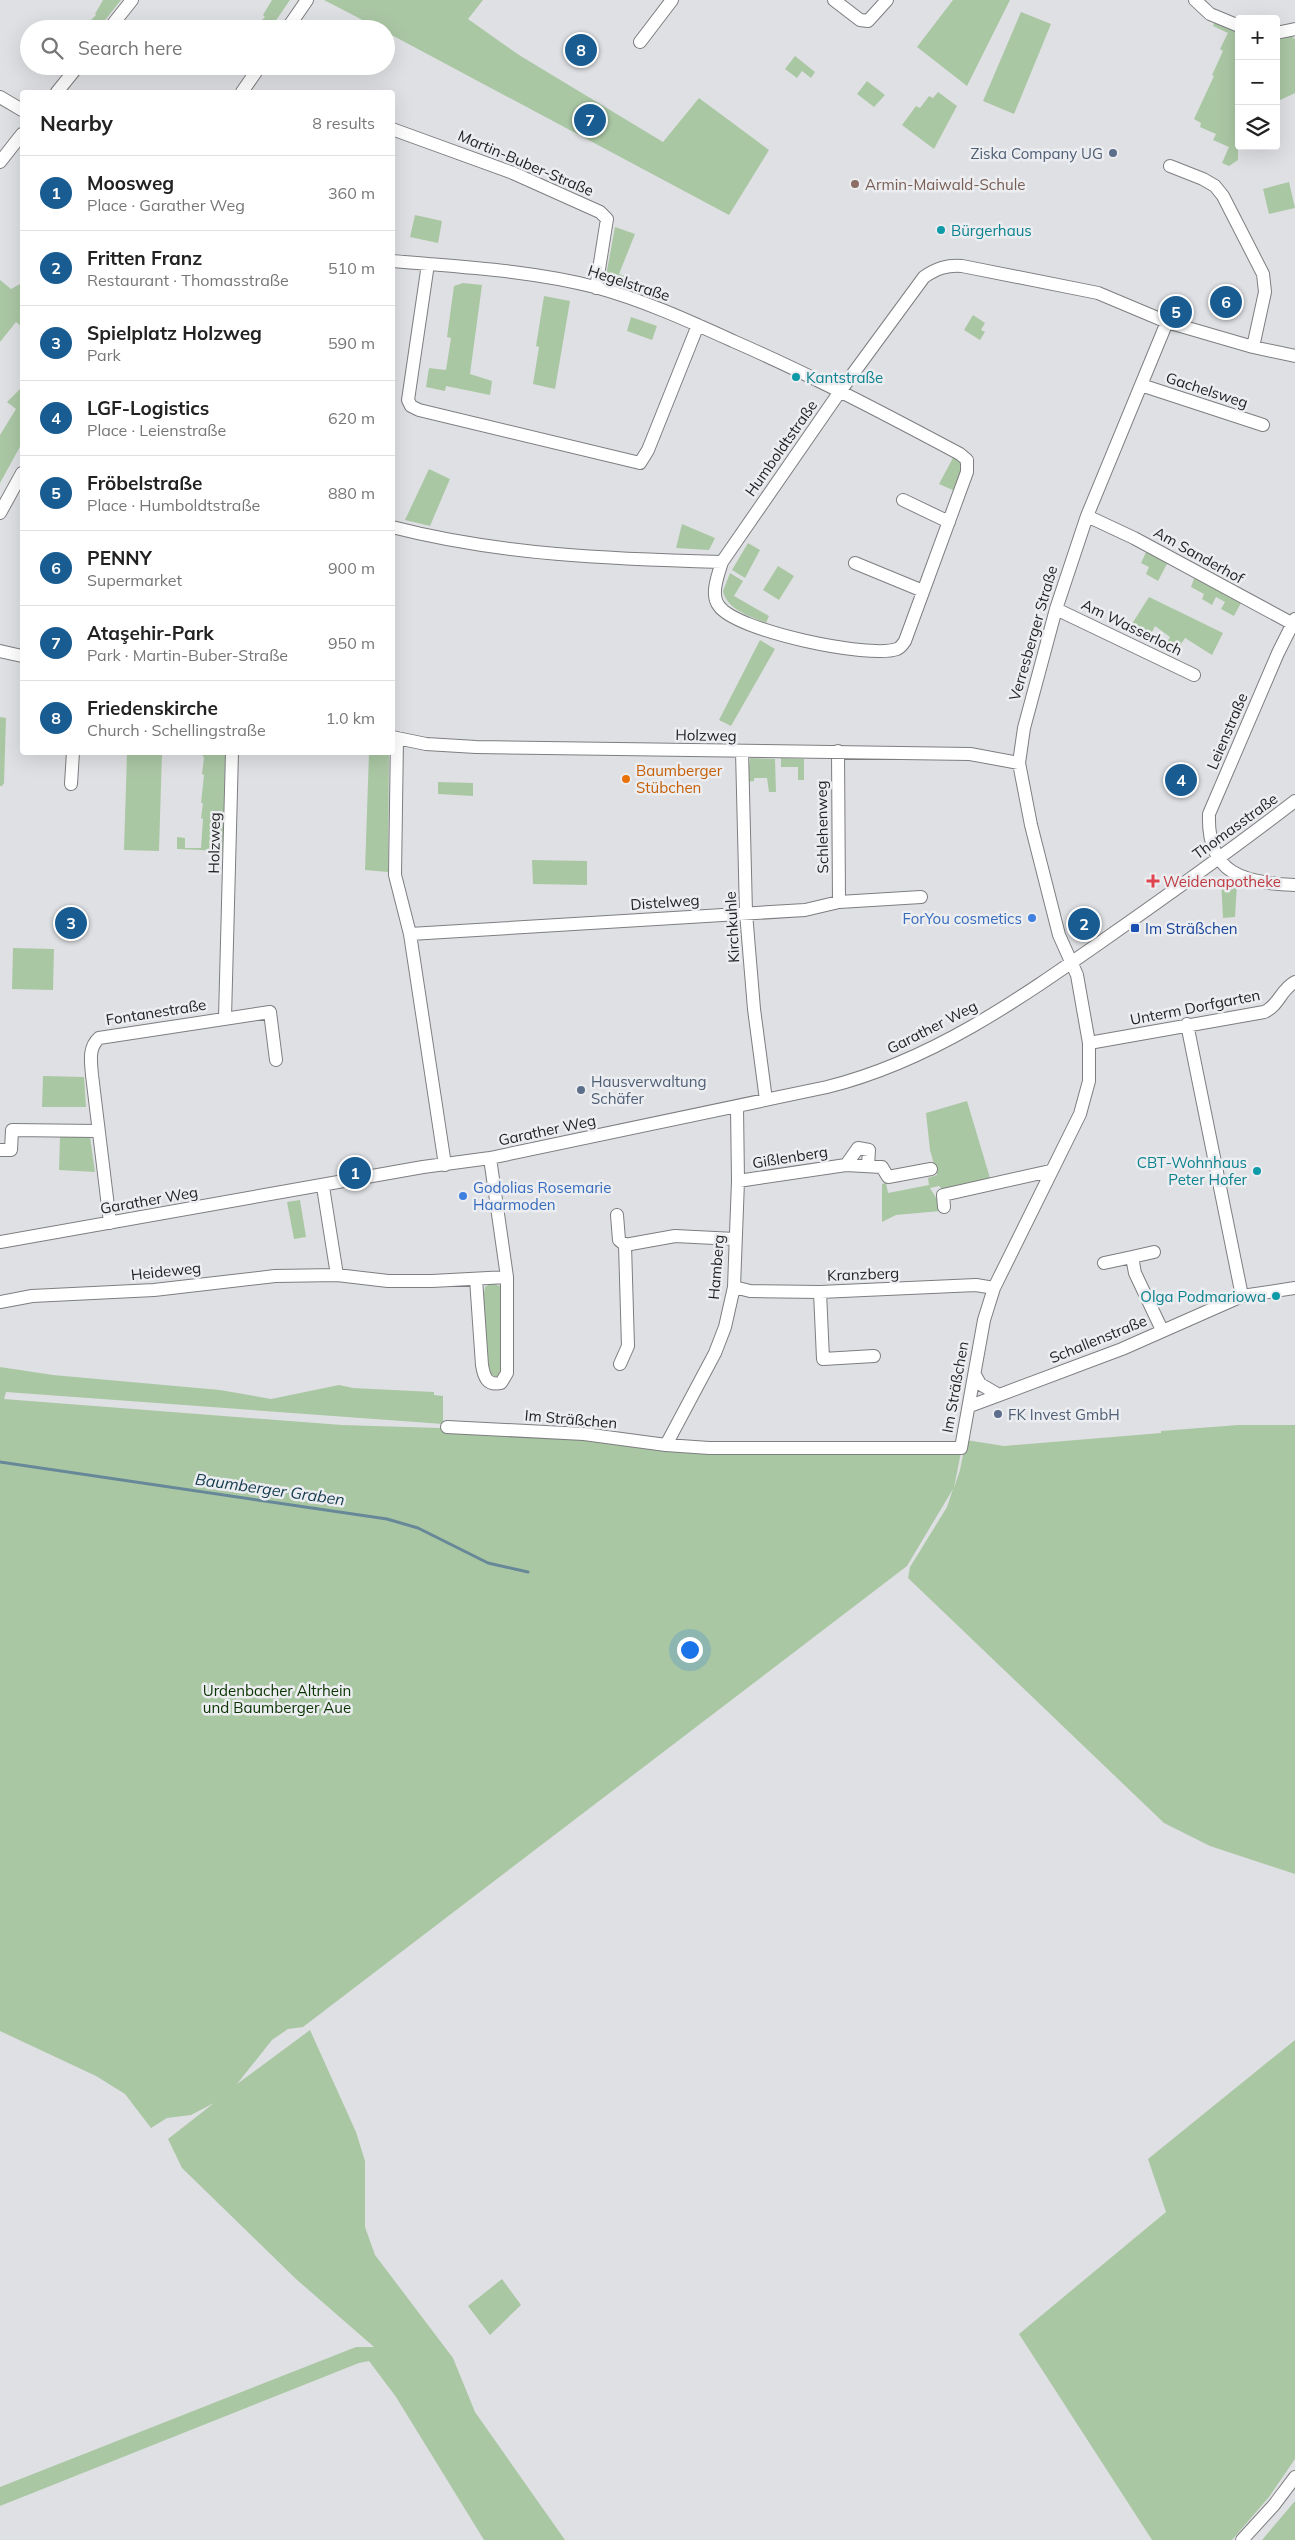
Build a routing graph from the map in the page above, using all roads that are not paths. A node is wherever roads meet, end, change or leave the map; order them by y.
1 (132, 0) edge
2 (307, 0) edge
3 (672, 0) edge
4 (834, 0) edge
5 (887, 0) edge
6 (1195, 0) edge
7 (116, 20) edge
8 (293, 20) edge
9 (1235, 24) edge
10 (1295, 29) edge
11 (1280, 32) edge
12 (640, 42) dead end
13 (71, 75) edge
14 (254, 75) edge
15 (59, 90) edge
16 (243, 90) edge
17 (0, 97) edge
18 (20, 109) edge
19 (395, 130) edge
20 (20, 137) edge
21 (0, 162) edge
22 (1170, 166) dead end
23 (395, 260) edge
24 (428, 264) junction
25 (596, 288) junction
26 (1167, 322) junction
27 (698, 325) junction
28 (1253, 346) junction
29 (1295, 356) edge
30 (1140, 385) junction
31 (841, 390) junction
32 (1263, 426) dead end
33 (20, 477) edge
34 (903, 500) dead end
35 (0, 513) edge
36 (1087, 516) junction
37 (949, 522) junction
38 (395, 528) edge
39 (722, 562) junction
40 (855, 563) dead end
41 (923, 591) junction
42 (1056, 609) junction
43 (1294, 623) edge
44 (0, 651) edge
45 (20, 656) edge
46 (1194, 675) dead end
47 (395, 738) edge
48 (838, 751) junction
49 (742, 752) junction
50 (73, 755) edge
51 (232, 755) edge
52 (1019, 763) junction
53 (72, 784) dead end
54 (1295, 802) edge
55 (1219, 858) junction
56 (1295, 885) edge
57 (921, 897) dead end
58 (839, 902) junction
59 (746, 913) junction
60 (227, 934) joint
61 (410, 934) junction
62 (1072, 963) junction
63 (1295, 982) edge
64 (225, 1018) junction
65 (1187, 1024) junction
66 (1089, 1043) junction
67 (276, 1060) dead end
68 (766, 1100) junction
69 (737, 1107) junction
70 (98, 1131) junction
71 (0, 1150) edge
72 (490, 1158) junction
73 (446, 1165) junction
74 (931, 1169) dead end
75 (1050, 1170) junction
76 (738, 1181) junction
77 (323, 1187) junction
78 (944, 1207) dead end
79 (617, 1215) dead end
80 (110, 1223) junction
81 (735, 1240) junction
82 (0, 1242) edge
83 (625, 1245) junction
84 (1154, 1252) dead end
85 (1132, 1257) junction
86 (1104, 1263) dead end
87 (337, 1275) junction
88 (507, 1277) junction
89 (476, 1279) junction
90 (734, 1287) junction
91 (994, 1288) junction
92 (1295, 1288) edge
93 (820, 1292) junction
94 (1242, 1296) junction
95 (0, 1302) edge
96 (1162, 1330) junction
97 (874, 1356) dead end
98 (620, 1364) dead end
99 (975, 1376) junction
100 (999, 1395) junction
101 (970, 1406) junction
102 (447, 1427) dead end
103 (666, 1445) junction
104 (1295, 2477) edge
105 (1242, 2540) edge

1 - 7 street
2 - 8 street
3 - 12 street
4 - 5 street
6 - 9 street
10 - 11 street
13 - 15 street
14 - 16 street
17 - 18 street
19 - 25 street, Martin-Buber-Straße
20 - 21 street
22 - 28 street
23 - 24 street, Hegelstraße
24 - 25 street, Hegelstraße
24 - 27 street
25 - 27 street, Hegelstraße
26 - 28 street, Humboldtstraße
26 - 30 street, Verresberger Straße
26 - 31 street, Humboldtstraße
27 - 31 street, Hegelstraße
28 - 29 street, Humboldtstraße
30 - 32 street, Gachelsweg
30 - 36 street, Verresberger Straße
31 - 37 street, Hegelstraße
31 - 39 street, Humboldtstraße
33 - 35 street
34 - 37 street
36 - 42 street, Verresberger Straße
36 - 43 street, Am Sanderhof
37 - 41 street
38 - 39 street
39 - 41 street
40 - 41 street
42 - 46 street, Am Wasserloch
42 - 52 street, Verresberger Straße
43 - 55 street, Leienstraße
44 - 45 street
47 - 49 street, Holzweg
47 - 61 street
48 - 49 street, Holzweg
48 - 52 street, Holzweg
48 - 58 street, Schlehenweg
49 - 59 street, Kirchkuhle
50 - 53 street
51 - 60 street, Holzweg
52 - 62 street, Verresberger Straße
54 - 55 street, Thomasstraße
55 - 56 street
55 - 62 street, Thomasstraße
57 - 58 street, Distelweg
58 - 59 street, Distelweg
59 - 61 street, Distelweg
59 - 68 street, Kirchkuhle
60 - 64 street, Fontanestraße
61 - 73 street
62 - 66 street, Im Sträßchen
62 - 68 street, Garather Weg
63 - 65 street, Unterm Dorfgarten
64 - 67 street, Fontanestraße
64 - 70 street, Fontanestraße
65 - 66 street, Unterm Dorfgarten
65 - 94 street
66 - 75 street, Im Sträßchen
68 - 69 street, Garather Weg
69 - 72 street, Garather Weg
69 - 76 street, Hamberg
70 - 71 street
70 - 80 street, Fontanestraße
72 - 73 street, Garather Weg
72 - 88 street
73 - 77 street, Garather Weg
74 - 76 street, Gißlenberg
75 - 78 street
75 - 91 street, Im Sträßchen
76 - 81 street, Hamberg
77 - 80 street, Garather Weg
77 - 87 street
79 - 83 street
80 - 82 street, Garather Weg
81 - 83 street
81 - 90 street, Hamberg
83 - 98 street
84 - 85 street
85 - 86 street
85 - 96 street
87 - 89 street, Heideweg
87 - 95 street, Heideweg
88 - 89 street, Heideweg
88 - 89 street
90 - 93 street, Kranzberg
90 - 103 street, Hamberg
91 - 93 street, Kranzberg
91 - 99 street, Im Sträßchen
92 - 94 street, Schallenstraße
93 - 97 street
94 - 96 street, Schallenstraße
96 - 100 street, Schallenstraße
99 - 100 street
99 - 101 street, Im Sträßchen
100 - 101 street, Schallenstraße
101 - 103 street, Im Sträßchen
102 - 103 street, Im Sträßchen
104 - 105 street

